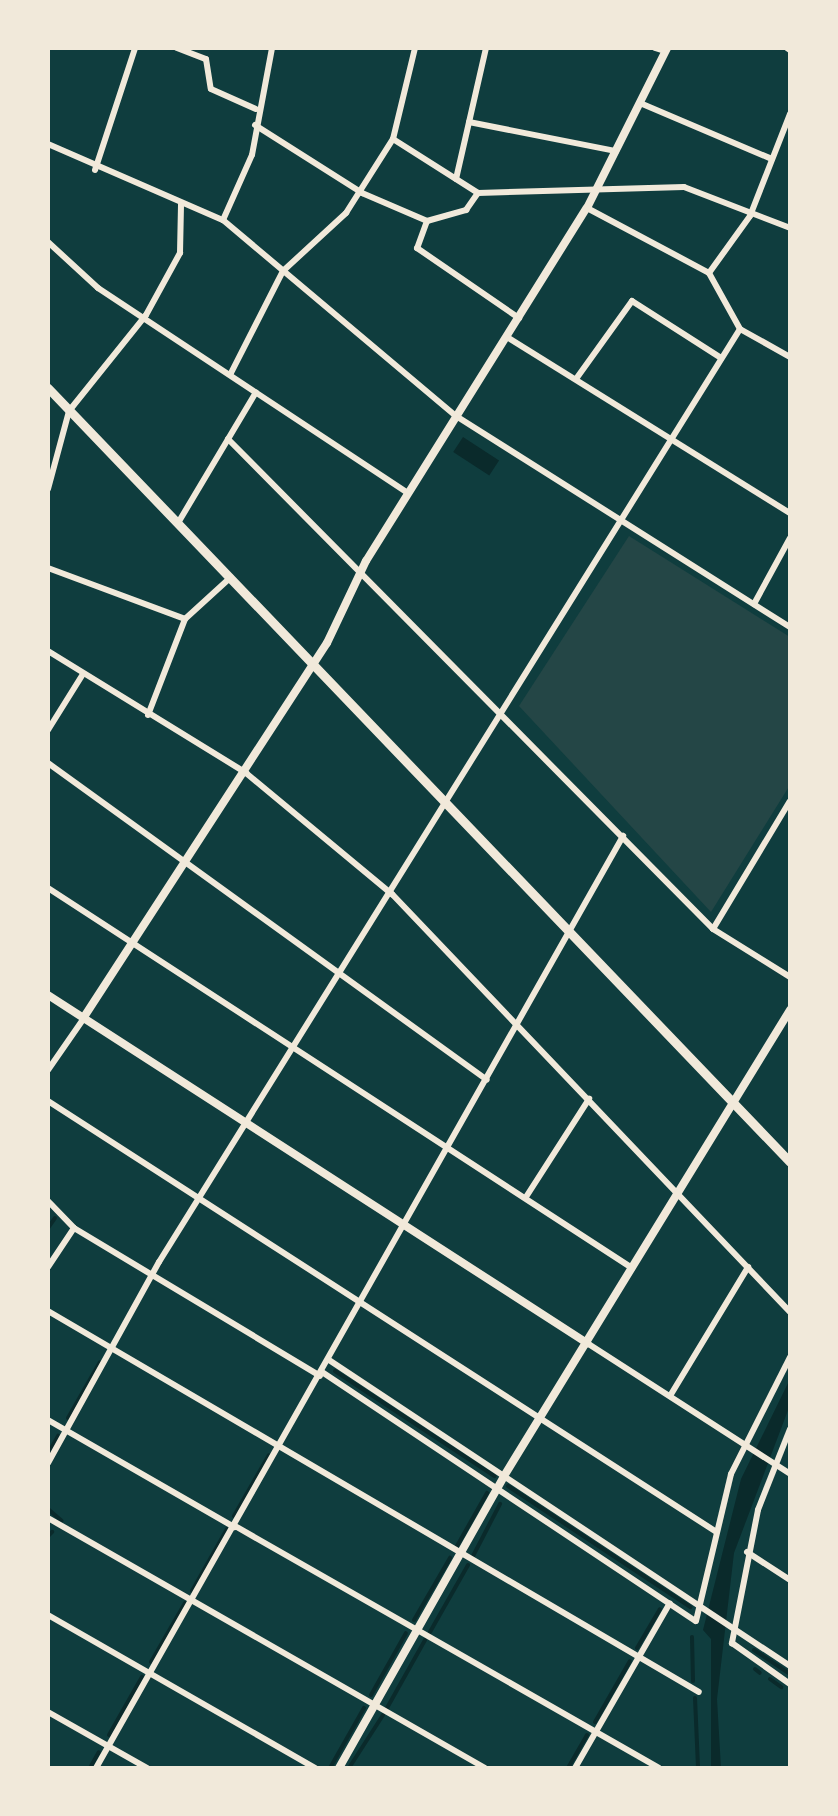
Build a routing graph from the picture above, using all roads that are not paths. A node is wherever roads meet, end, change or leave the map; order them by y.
1 (135, 48) edge
2 (178, 48) edge
3 (272, 48) edge
4 (415, 48) edge
5 (486, 48) edge
6 (662, 49) edge
7 (640, 103) junction
8 (256, 108) junction
9 (790, 114) edge
10 (469, 122) junction
11 (255, 125) junction
12 (393, 138) junction
13 (781, 138) junction
14 (790, 143) edge
15 (48, 144) edge
16 (616, 151) junction
17 (772, 159) junction
18 (95, 170) junction
19 (456, 178) junction
20 (599, 184) junction
21 (478, 192) junction
22 (362, 193) junction
23 (180, 204) junction
24 (587, 208) junction
25 (750, 216) junction
26 (223, 220) junction
27 (427, 221) junction
28 (790, 228) edge
29 (48, 242) edge
30 (283, 271) junction
31 (709, 273) junction
32 (146, 314) junction
33 (519, 318) junction
34 (740, 329) junction
35 (507, 337) junction
36 (790, 357) edge
37 (722, 358) junction
38 (231, 373) junction
39 (576, 379) junction
40 (48, 388) edge
41 (256, 392) junction
42 (69, 411) junction
43 (456, 416) junction
44 (228, 438) junction
45 (675, 440) junction
46 (48, 490) edge
47 (408, 493) junction
48 (790, 513) edge
49 (625, 522) junction
50 (178, 523) junction
51 (790, 538) edge
52 (48, 568) edge
53 (358, 577) junction
54 (231, 578) junction
55 (754, 604) junction
56 (185, 618) junction
57 (790, 627) edge
58 (48, 652) edge
59 (314, 662) junction
60 (83, 674) junction
61 (148, 715) junction
62 (506, 715) junction
63 (48, 730) edge
64 (48, 763) edge
65 (246, 773) junction
66 (790, 801) edge
67 (449, 804) junction
68 (623, 836) junction
69 (188, 860) junction
70 (48, 888) edge
71 (392, 894) junction
72 (713, 929) junction
73 (570, 932) junction
74 (133, 944) junction
75 (343, 973) junction
76 (790, 978) edge
77 (48, 995) edge
78 (790, 1010) edge
79 (84, 1017) junction
80 (518, 1026) junction
81 (294, 1049) junction
82 (48, 1070) edge
83 (488, 1080) junction
84 (589, 1099) junction
85 (48, 1101) edge
86 (735, 1104) junction
87 (246, 1123) junction
88 (450, 1148) junction
89 (790, 1162) edge
90 (679, 1194) junction
91 (526, 1198) junction
92 (200, 1200) junction
93 (48, 1202) edge
94 (404, 1225) junction
95 (74, 1228) junction
96 (48, 1267) edge
97 (748, 1268) junction
98 (633, 1269) junction
99 (156, 1272) junction
100 (362, 1304) junction
101 (48, 1311) edge
102 (790, 1312) edge
103 (587, 1343) junction
104 (110, 1355) junction
105 (790, 1357) edge
106 (330, 1360) junction
107 (321, 1374) junction
108 (670, 1396) junction
109 (540, 1418) junction
110 (48, 1420) edge
111 (790, 1430) edge
112 (66, 1431) junction
113 (745, 1445) junction
114 (278, 1451) junction
115 (48, 1464) edge
116 (774, 1464) junction
117 (790, 1474) edge
118 (504, 1476) junction
119 (498, 1490) junction
120 (49, 1522) edge
121 (234, 1526) junction
122 (716, 1531) junction
123 (747, 1552) junction
124 (460, 1556) junction
125 (790, 1580) edge
126 (192, 1601) junction
127 (670, 1603) junction
128 (703, 1608) junction
129 (48, 1615) edge
130 (730, 1626) junction
131 (418, 1631) junction
132 (639, 1658) junction
133 (790, 1666) edge
134 (150, 1674) junction
135 (790, 1684) edge
136 (698, 1692) dead end
137 (375, 1705) junction
138 (48, 1712) edge
139 (596, 1732) junction
140 (109, 1747) junction
141 (96, 1768) edge
142 (147, 1768) edge
143 (315, 1768) edge
144 (339, 1768) edge
145 (485, 1768) edge
146 (575, 1768) edge
147 (659, 1768) edge

1 - 18 street
2 - 8 street
3 - 8 street
4 - 12 street
5 - 10 street
6 - 7 street
7 - 16 street
7 - 17 street
8 - 11 street
9 - 13 street
10 - 16 street
10 - 19 street
11 - 22 street
11 - 26 street
12 - 19 street
12 - 22 street
13 - 14 street
13 - 17 street
15 - 18 street
16 - 20 street
17 - 25 street
18 - 23 street
19 - 21 street
20 - 21 street
20 - 24 street
20 - 25 street
21 - 27 street
22 - 27 street
22 - 30 street
23 - 26 street
23 - 32 street
24 - 31 street
24 - 33 street
25 - 28 street
25 - 31 street
26 - 30 street
27 - 33 street
29 - 32 street
30 - 38 street
30 - 43 street
31 - 34 street
32 - 38 street
32 - 42 street
33 - 35 street
34 - 36 street
34 - 37 street
35 - 39 street
35 - 43 street
37 - 39 street
37 - 45 street
38 - 41 street
39 - 45 street
40 - 42 main road
41 - 44 street
41 - 47 street
42 - 46 street
42 - 50 main road
43 - 47 street
43 - 49 street
44 - 50 street
44 - 53 street
45 - 48 street
45 - 49 street
47 - 53 street
49 - 55 street
49 - 62 street
50 - 54 main road
51 - 55 street
52 - 56 street
53 - 59 street
53 - 62 street
54 - 56 street
54 - 59 main road
55 - 57 street
56 - 61 street
58 - 60 street
59 - 65 street
59 - 67 main road
60 - 61 street
60 - 63 street
61 - 65 street
62 - 67 street
62 - 68 street
64 - 69 street
65 - 69 street
65 - 71 street
66 - 72 street
67 - 71 street
67 - 73 main road
68 - 72 street
68 - 73 street
69 - 74 street
69 - 75 street
70 - 74 street
71 - 75 street
71 - 80 street
72 - 76 street
73 - 80 street
73 - 86 main road
74 - 79 street
74 - 81 street
75 - 81 street
75 - 83 street
77 - 79 street
78 - 86 street
79 - 82 street
79 - 87 street
80 - 83 street
80 - 84 street
81 - 87 street
81 - 88 street
83 - 88 street
84 - 90 street
84 - 91 street
85 - 92 street
86 - 89 main road
86 - 90 street
87 - 92 street
87 - 94 street
88 - 91 street
88 - 94 street
90 - 97 street
90 - 98 street
91 - 98 street
92 - 99 street
92 - 100 street
93 - 95 street
94 - 100 street
94 - 103 street
95 - 96 street
95 - 99 street
97 - 102 street
97 - 108 street
98 - 103 street
99 - 104 street
99 - 107 street
100 - 106 street
100 - 109 street
101 - 104 street
103 - 108 street
103 - 109 street
104 - 112 street
104 - 114 street
105 - 113 street
106 - 107 street
106 - 118 street
107 - 114 street
107 - 119 street
108 - 113 street
109 - 118 street
109 - 122 street
110 - 112 street
111 - 116 street
112 - 115 street
112 - 121 street
113 - 116 street
113 - 122 street
114 - 121 street
114 - 124 street
116 - 117 street
116 - 123 street
118 - 119 street
118 - 128 street
119 - 124 street
119 - 127 street
120 - 126 street
121 - 126 street
121 - 131 street
122 - 128 street
123 - 125 street
123 - 130 street
124 - 131 street
124 - 132 street
126 - 134 street
126 - 137 street
127 - 128 street
127 - 132 street
128 - 130 street
129 - 134 street
130 - 133 street
130 - 135 street
131 - 137 street
131 - 139 street
132 - 136 street
132 - 139 street
134 - 140 street
134 - 143 street
137 - 144 street
137 - 145 street
138 - 140 street
139 - 146 street
139 - 147 street
140 - 141 street
140 - 142 street

